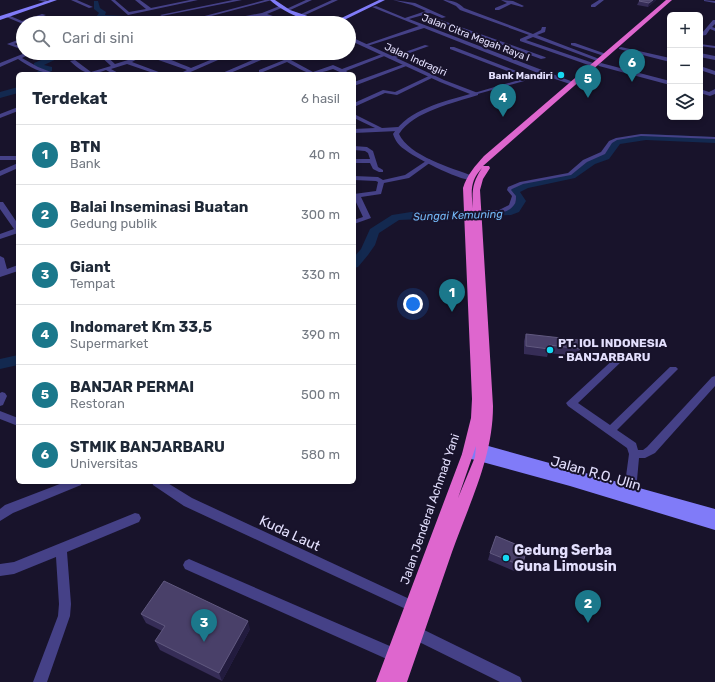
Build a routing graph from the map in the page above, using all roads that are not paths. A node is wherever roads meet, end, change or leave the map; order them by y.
1 (40, 0) edge
2 (55, 0) edge
3 (73, 0) edge
4 (113, 0) edge
5 (137, 0) edge
6 (162, 0) edge
7 (196, 0) edge
8 (240, 0) edge
9 (283, 0) edge
10 (310, 0) edge
11 (336, 0) edge
12 (383, 0) edge
13 (388, 0) edge
14 (395, 0) edge
15 (445, 0) edge
16 (458, 0) edge
17 (503, 0) edge
18 (602, 0) edge
19 (669, 0) edge
20 (675, 0) edge
21 (706, 0) edge
22 (190, 1) edge
23 (273, 1) edge
24 (48, 2) junction
25 (451, 2) junction
26 (511, 2) junction
27 (715, 2) edge
28 (170, 5) junction
29 (522, 6) dead end
30 (593, 6) dead end
31 (91, 7) dead end
32 (374, 7) junction
33 (284, 8) junction
34 (149, 9) junction
35 (497, 9) dead end
36 (185, 11) junction
37 (430, 11) junction
38 (0, 12) edge
39 (263, 14) junction
40 (7, 15) junction
41 (162, 15) dead end
42 (301, 15) junction
43 (194, 16) edge
44 (206, 16) edge
45 (252, 16) edge
46 (269, 16) edge
47 (304, 16) edge
48 (349, 16) edge
49 (355, 16) edge
50 (0, 18) edge
51 (651, 18) junction
52 (405, 19) junction
53 (16, 20) edge
54 (438, 20) junction
55 (433, 21) dead end
56 (715, 21) edge
57 (425, 25) junction
58 (544, 28) dead end
59 (709, 28) junction
60 (638, 30) junction
61 (715, 30) edge
62 (526, 33) junction
63 (703, 34) edge
64 (534, 35) junction
65 (489, 37) junction
66 (517, 37) dead end
67 (356, 41) edge
68 (16, 42) edge
69 (471, 44) junction
70 (16, 46) edge
71 (366, 46) junction
72 (427, 46) dead end
73 (703, 46) edge
74 (452, 48) dead end
75 (621, 48) junction
76 (715, 48) edge
77 (384, 55) junction
78 (606, 55) junction
79 (703, 56) edge
80 (391, 58) junction
81 (715, 58) edge
82 (16, 59) edge
83 (667, 59) edge
84 (22, 60) edge
85 (108, 60) edge
86 (131, 60) edge
87 (163, 60) edge
88 (211, 60) edge
89 (257, 60) edge
90 (288, 60) joint
91 (73, 61) dead end
92 (537, 61) dead end
93 (128, 62) junction
94 (531, 63) dead end
95 (598, 63) junction
96 (0, 65) edge
97 (406, 65) junction
98 (525, 65) junction
99 (114, 66) junction
100 (106, 68) junction
101 (703, 69) edge
102 (192, 70) junction
103 (48, 72) edge
104 (87, 72) edge
105 (95, 72) edge
106 (113, 72) edge
107 (156, 72) edge
108 (187, 72) edge
109 (228, 72) edge
110 (261, 72) edge
111 (309, 72) edge
112 (318, 72) edge
113 (343, 72) edge
114 (347, 72) edge
115 (715, 73) edge
116 (545, 74) junction
117 (433, 76) junction
118 (531, 78) junction
119 (356, 83) edge
120 (573, 83) junction
121 (667, 83) edge
122 (703, 91) edge
123 (713, 93) edge
124 (476, 94) junction
125 (356, 104) edge
126 (547, 109) junction
127 (16, 110) edge
128 (0, 116) edge
129 (356, 117) edge
130 (525, 128) junction
131 (380, 129) junction
132 (398, 129) junction
133 (356, 131) edge
134 (715, 138) edge
135 (356, 148) edge
136 (0, 158) edge
137 (16, 158) edge
138 (356, 161) edge
139 (372, 161) junction
140 (429, 161) junction
141 (16, 166) edge
142 (381, 171) dead end
143 (0, 174) edge
144 (356, 178) edge
145 (470, 178) junction
146 (381, 182) junction
147 (356, 196) edge
148 (0, 204) edge
149 (476, 211) junction
150 (356, 222) edge
151 (16, 226) edge
152 (16, 230) edge
153 (0, 237) edge
154 (0, 258) edge
155 (16, 269) edge
156 (2, 273) edge
157 (619, 359) dead end
158 (673, 369) dead end
159 (715, 380) edge
160 (0, 415) edge
161 (16, 421) edge
162 (610, 431) junction
163 (475, 452) junction
164 (634, 454) junction
165 (570, 477) junction
166 (72, 484) edge
167 (160, 484) edge
168 (630, 491) junction
169 (715, 515) edge
170 (0, 516) edge
171 (135, 518) dead end
172 (715, 524) edge
173 (61, 548) junction
174 (189, 565) dead end
175 (0, 570) edge
176 (412, 606) junction
177 (416, 633) junction
178 (394, 656) junction
179 (40, 682) edge
180 (384, 682) edge
181 (399, 682) edge
182 (515, 682) edge

1 - 24 street
2 - 24 main road
3 - 31 street
4 - 34 street
5 - 34 street
6 - 28 street
7 - 22 street
8 - 36 street
9 - 23 street
10 - 33 street
11 - 42 street
12 - 48 main road
13 - 32 main road
14 - 37 street
15 - 25 street
16 - 25 street
17 - 26 street
18 - 30 street
19 - 51 highway, Jalan Jenderal Achmad Yani
20 - 51 highway, Jalan Jenderal Achmad Yani
21 - 27 street
22 - 28 street
23 - 33 main road
23 - 44 street
24 - 40 main road
25 - 62 street
26 - 29 street
26 - 35 street
28 - 34 street
32 - 49 main road
32 - 52 street, Jalan Citra Megah Raya I
33 - 39 street
33 - 42 main road
36 - 41 street
36 - 43 street
37 - 52 street
37 - 54 street
38 - 40 street
39 - 45 street
39 - 46 street
40 - 50 main road
40 - 53 street
42 - 47 main road
51 - 60 highway, Jalan Jenderal Achmad Yani
52 - 57 street, Jalan Citra Megah Raya I
54 - 55 street
54 - 65 street
56 - 59 street
57 - 69 street, Jalan Citra Megah Raya I
57 - 71 street
58 - 64 street
59 - 61 street
59 - 63 street
60 - 75 highway, Jalan Jenderal Achmad Yani
60 - 78 highway, Jalan Jenderal Achmad Yani
62 - 64 street
62 - 66 street
64 - 78 street
64 - 95 street
64 - 95 street
65 - 69 street
65 - 92 street
67 - 71 street, Jalan Indragiri
68 - 70 street
69 - 98 street, Jalan Citra Megah Raya I
71 - 77 street, Jalan Indragiri
72 - 80 street
73 - 76 street
74 - 118 street
75 - 83 street
75 - 95 highway, Jalan Jenderal Achmad Yani
77 - 80 street, Jalan Indragiri
77 - 114 street
78 - 95 highway, Jalan Jenderal Achmad Yani
79 - 81 street
80 - 97 street, Jalan Indragiri
82 - 96 street
84 - 103 street
85 - 99 street
86 - 93 street
87 - 102 street
88 - 102 street
89 - 109 street
90 - 110 street
90 - 111 street
91 - 104 street
93 - 99 street
93 - 107 street
94 - 98 street
95 - 120 highway, Jalan Jenderal Achmad Yani
95 - 121 street
95 - 126 highway, Jalan Jenderal Achmad Yani
97 - 117 street, Jalan Indragiri
97 - 119 street
98 - 116 street, Jalan Citra Megah Raya I
99 - 100 street
100 - 105 street
100 - 106 street
101 - 115 street
102 - 108 street
112 - 113 street
116 - 118 street
116 - 120 street, Jalan Citra Megah Raya I
117 - 124 street, Jalan Indragiri
117 - 125 street
118 - 124 street
120 - 126 highway, Jalan Jenderal Achmad Yani
122 - 123 street
124 - 132 street
126 - 130 highway, Jalan Jenderal Achmad Yani
127 - 128 street
129 - 131 street
130 - 145 highway, Jalan Jenderal Achmad Yani
130 - 149 highway, Jalan Jenderal Achmad Yani
131 - 132 street
131 - 133 street
132 - 140 street
134 - 149 street
135 - 139 street
136 - 137 street
138 - 139 street
139 - 142 street
140 - 145 street
140 - 146 street
141 - 143 street
144 - 146 street
145 - 149 highway, Jalan Jenderal Achmad Yani
146 - 147 street
147 - 150 street
148 - 151 street
149 - 163 highway, Jalan Jenderal Achmad Yani
152 - 153 street
154 - 156 street
155 - 156 street
157 - 162 street
158 - 162 street
159 - 164 street
160 - 161 street
162 - 164 street
163 - 165 main road, Jalan R.O. Ulin
163 - 176 highway, Jalan Jenderal Achmad Yani
163 - 177 highway, Jalan Jenderal Achmad Yani
164 - 168 street
165 - 168 main road, Jalan R.O. Ulin
165 - 172 main road, Jalan R.O. Ulin
166 - 170 street
167 - 176 street, Kuda Laut
168 - 169 main road, Jalan R.O. Ulin
171 - 173 street
173 - 175 street
173 - 179 street
174 - 178 street
176 - 178 highway, Jalan Jenderal Achmad Yani
177 - 181 highway, Jalan Jenderal Achmad Yani
177 - 182 street
178 - 180 highway, Jalan Jenderal Achmad Yani

